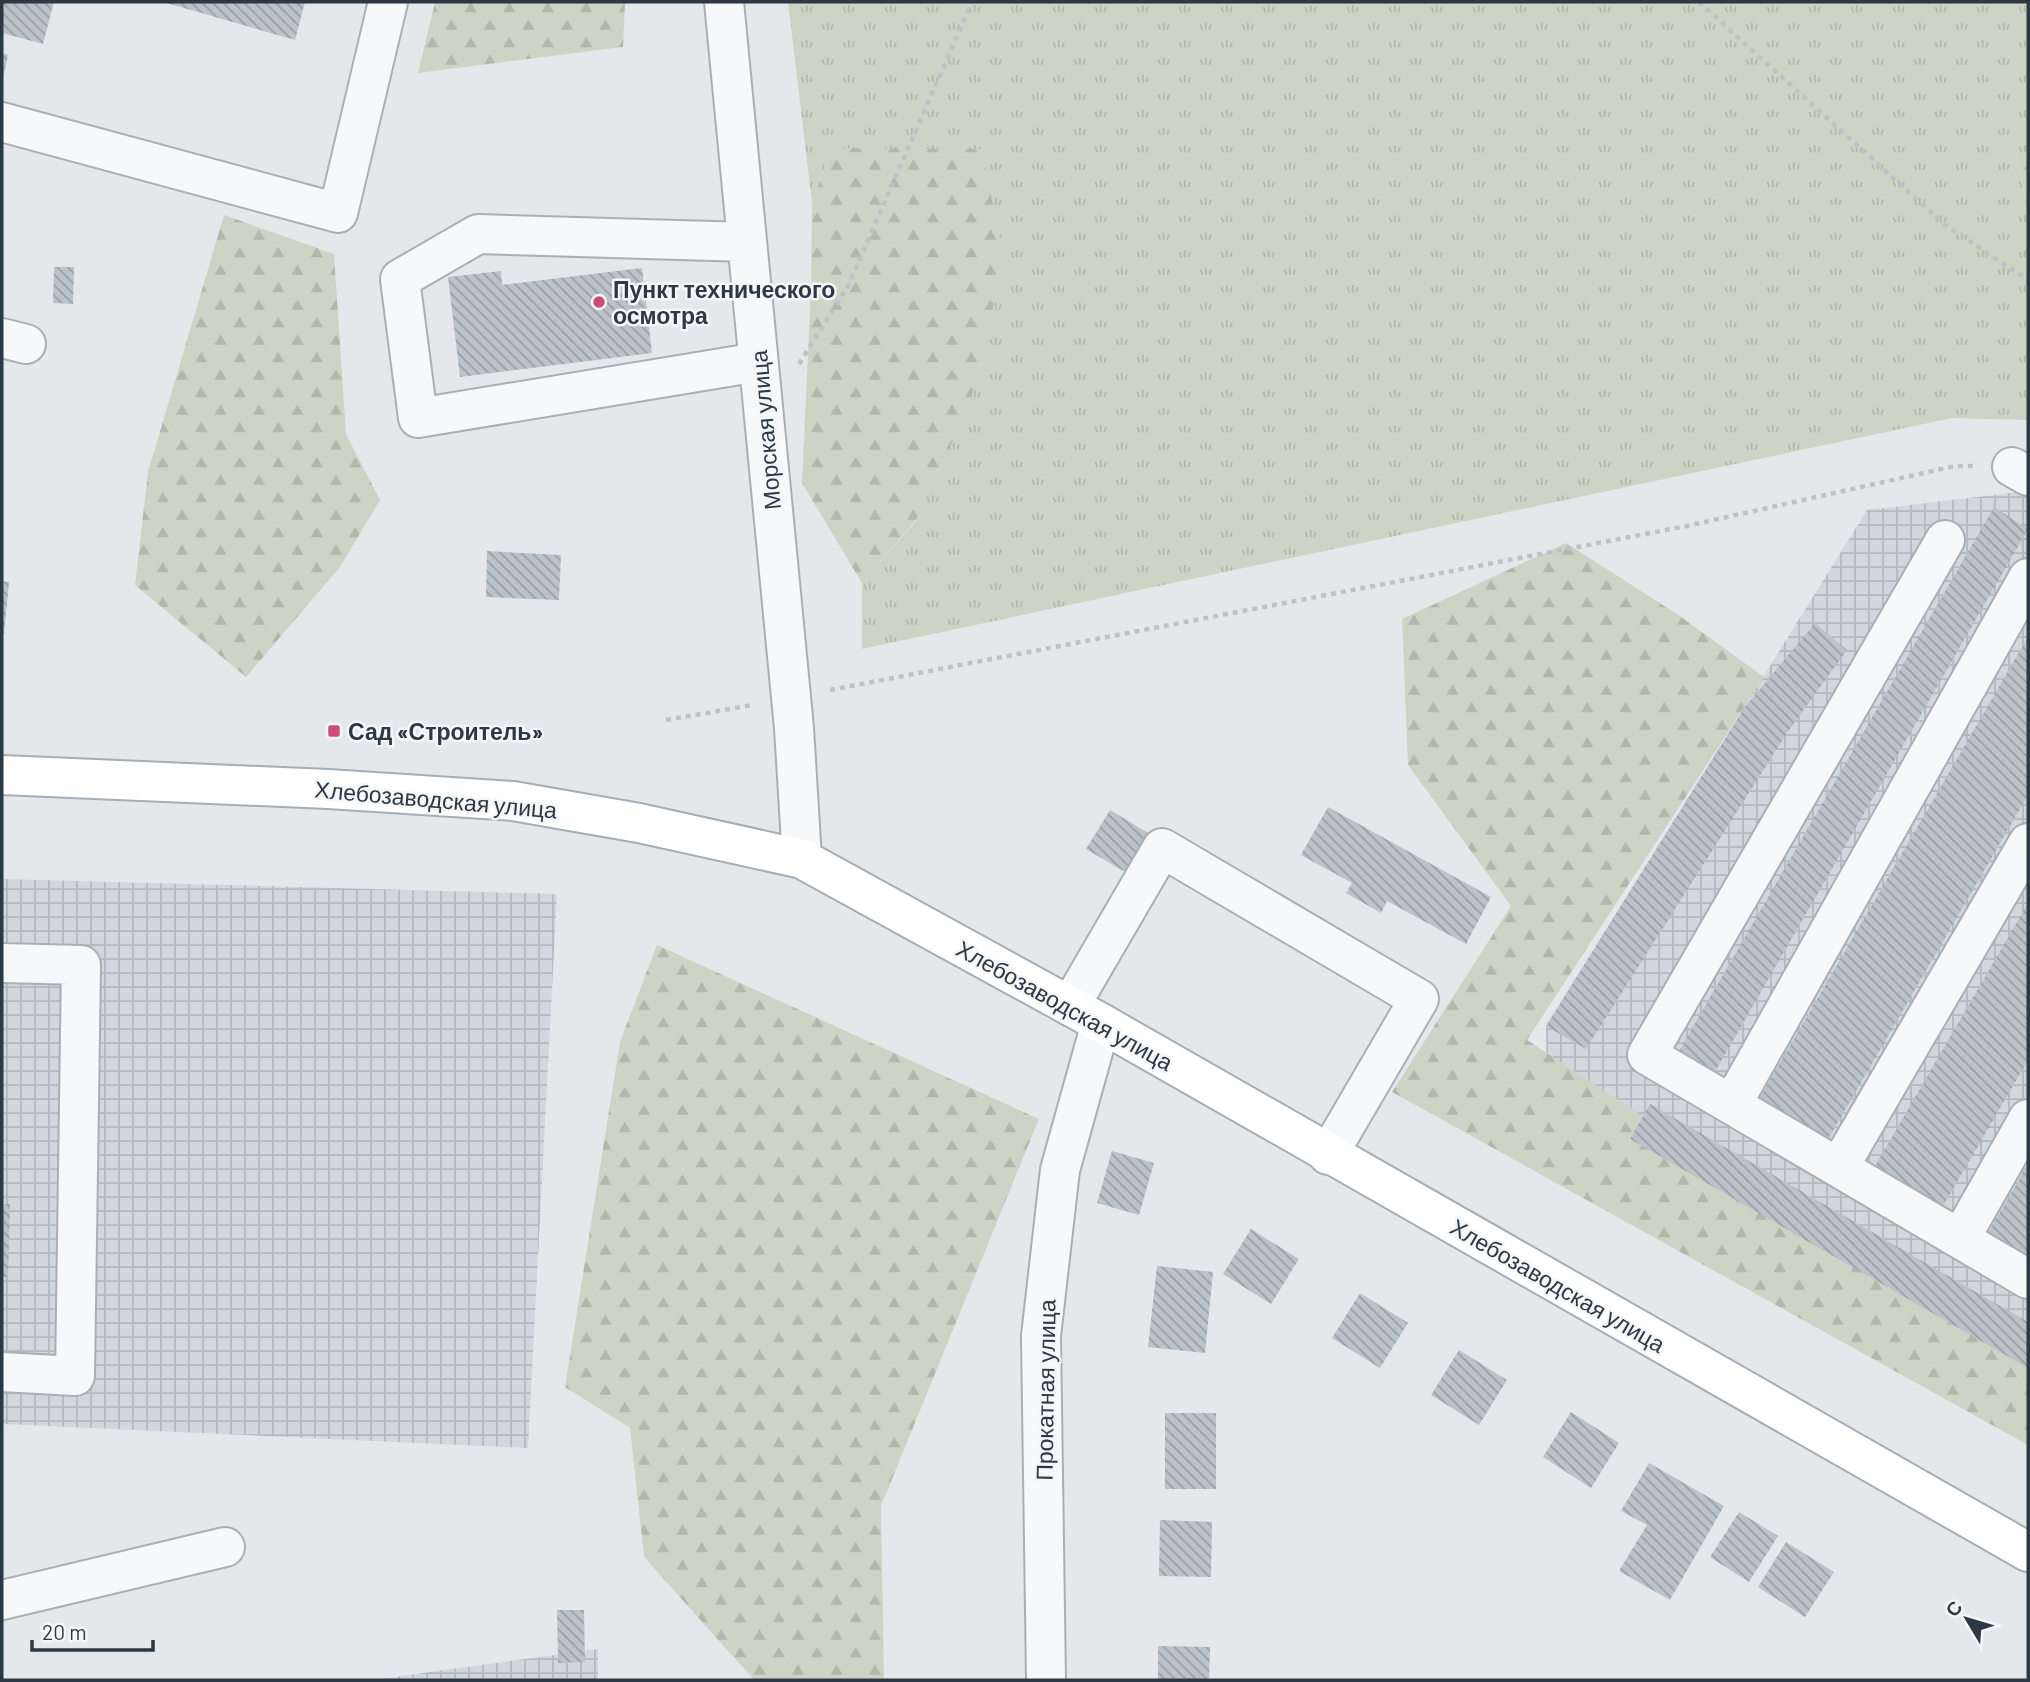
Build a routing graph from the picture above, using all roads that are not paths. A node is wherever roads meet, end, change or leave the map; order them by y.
1 (388, 2) edge
2 (724, 2) edge
3 (2, 122) edge
4 (747, 242) junction
5 (758, 362) junction
6 (1945, 540) dead end
7 (2028, 578) edge
8 (2, 775) edge
9 (2028, 843) edge
10 (802, 859) junction
11 (2, 963) edge
12 (1085, 1015) junction
13 (1732, 1104) junction
14 (2028, 1119) edge
15 (1328, 1155) junction
16 (1839, 1167) junction
17 (1960, 1239) junction
18 (2028, 1279) edge
19 (2, 1372) edge
20 (225, 1547) dead end
21 (2028, 1552) edge
22 (2, 1600) edge
23 (1046, 1680) edge

1 - 3 street
2 - 4 street, Морская улица
4 - 5 street, Морская улица
4 - 5 street
5 - 10 street, Морская улица
6 - 13 street
7 - 13 street
8 - 10 main road, Хлебозаводская улица
9 - 16 street
10 - 12 main road, Хлебозаводская улица
11 - 19 street
12 - 15 main road, Хлебозаводская улица
12 - 15 street, Прокатная улица
12 - 23 street, Прокатная улица
13 - 16 street
14 - 17 street
15 - 21 main road, Хлебозаводская улица
16 - 17 street
17 - 18 street
20 - 22 street

